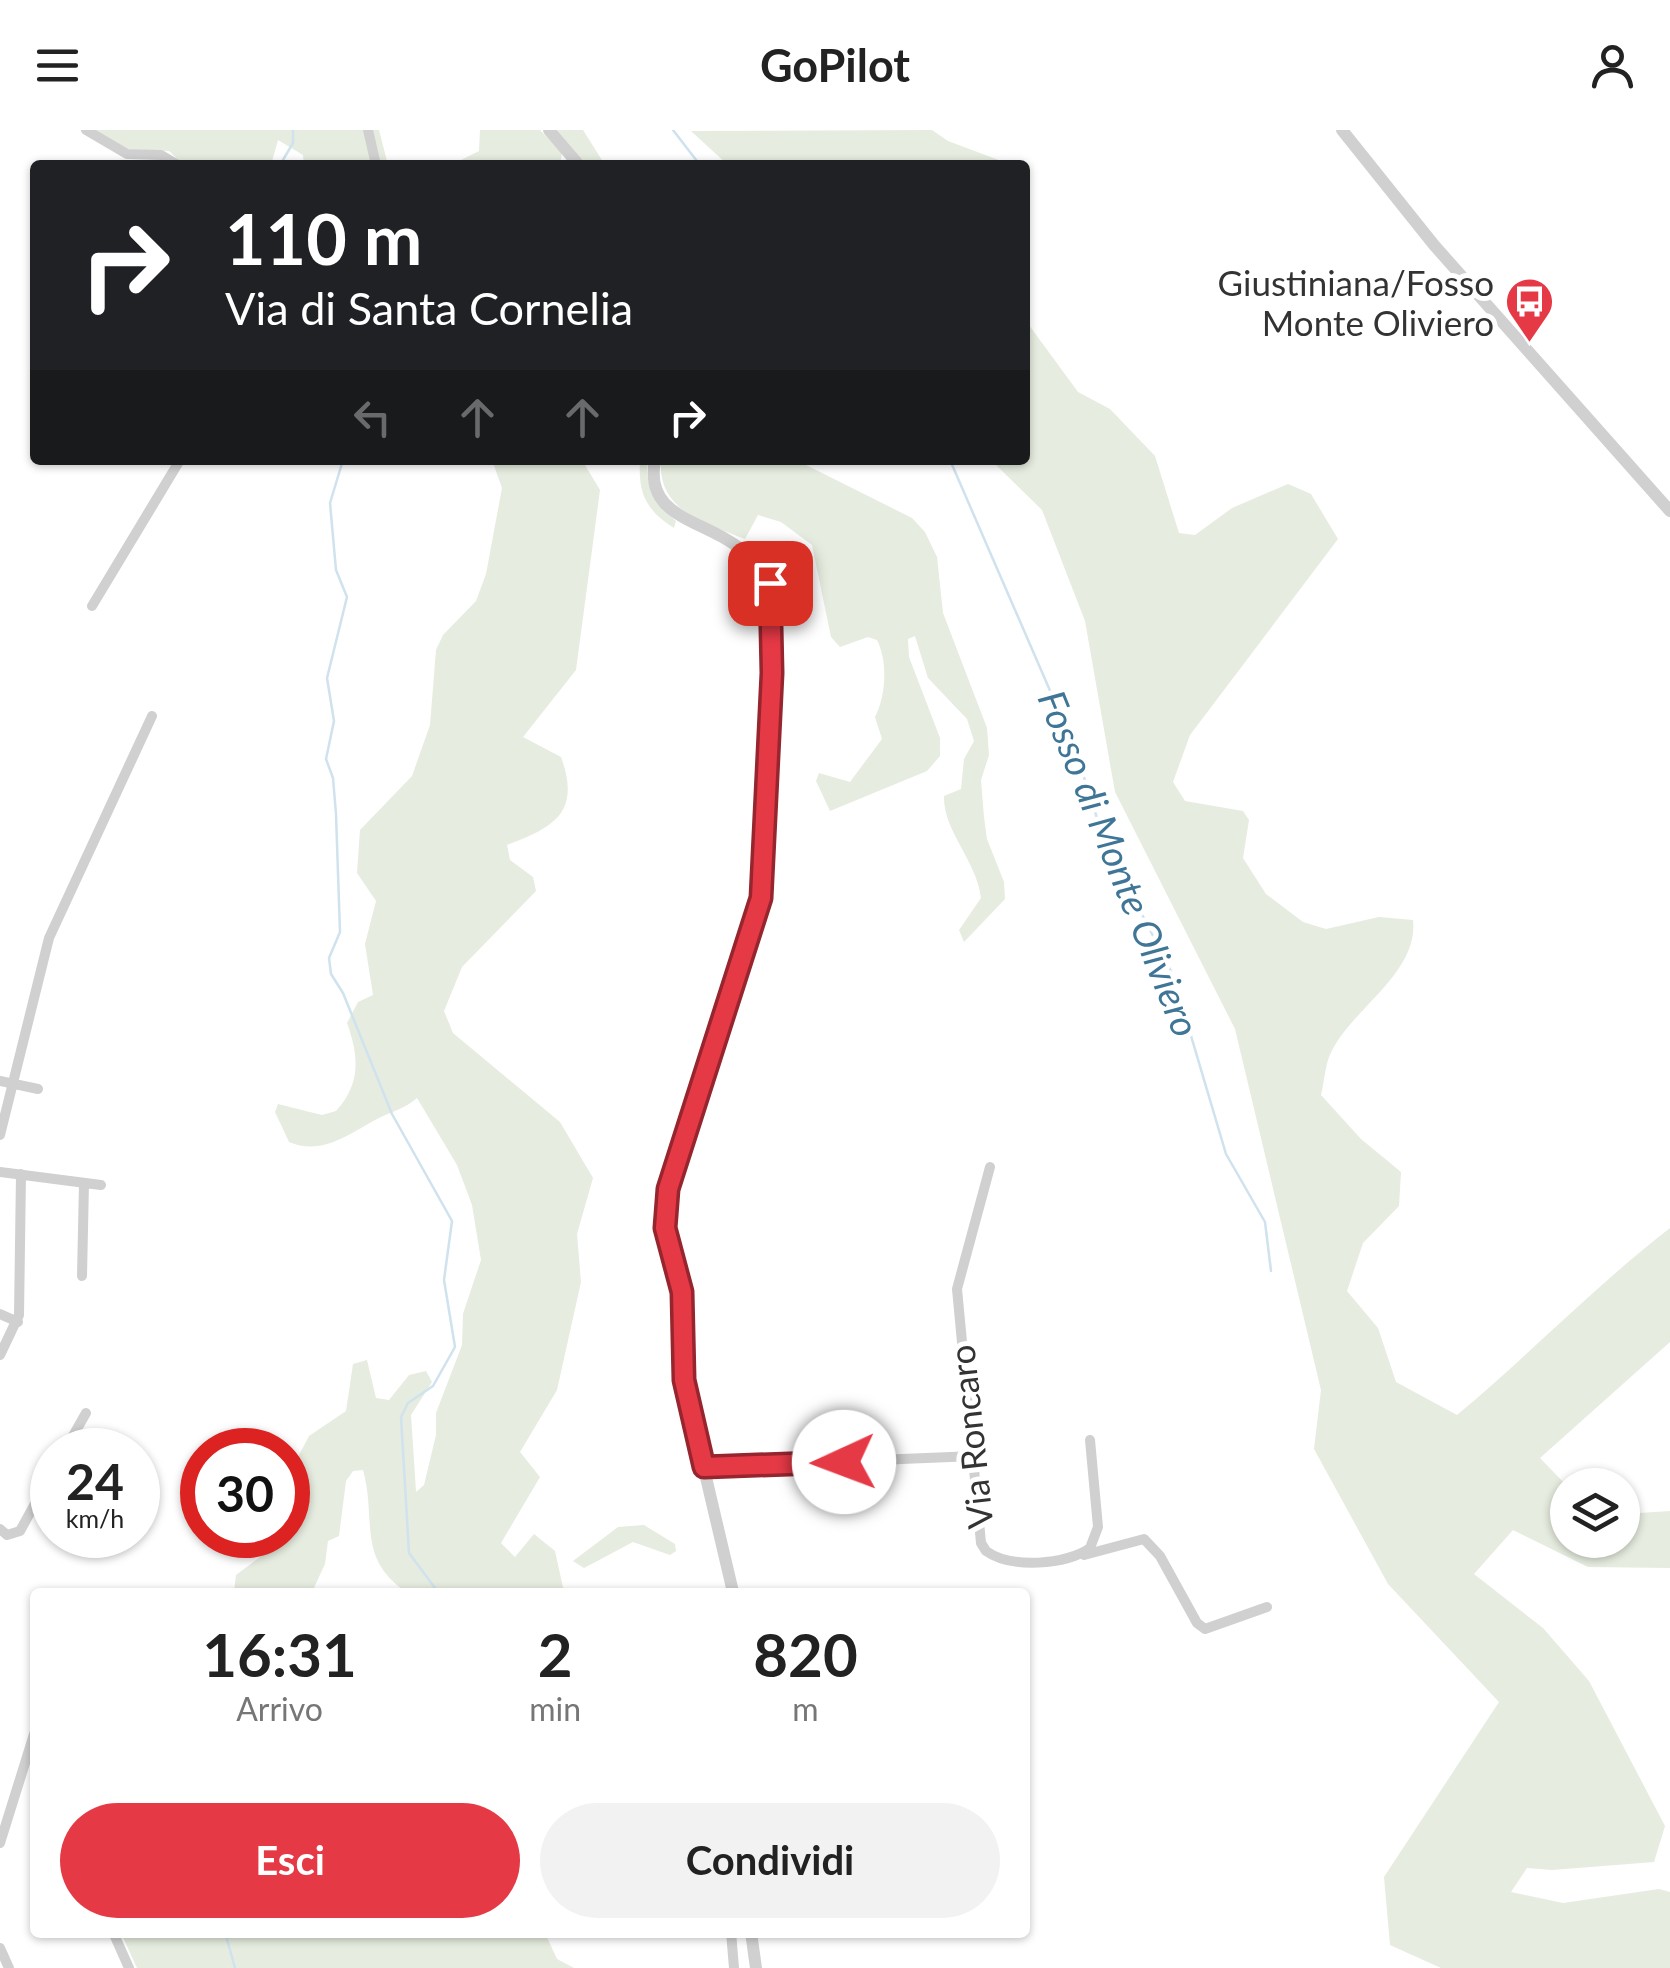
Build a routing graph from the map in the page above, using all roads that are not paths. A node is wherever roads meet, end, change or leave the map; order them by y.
1 (86, 130) edge
2 (368, 130) edge
3 (549, 130) edge
4 (1342, 130) edge
5 (169, 160) edge
6 (375, 160) edge
7 (576, 160) edge
8 (177, 465) edge
9 (655, 465) edge
10 (1670, 511) edge
11 (92, 606) dead end
12 (152, 716) dead end
13 (0, 1081) edge
14 (15, 1083) junction
15 (38, 1089) dead end
16 (0, 1135) edge
17 (990, 1167) dead end
18 (0, 1172) edge
19 (21, 1174) junction
20 (84, 1183) junction
21 (101, 1185) dead end
22 (82, 1276) dead end
23 (0, 1314) edge
24 (18, 1322) junction
25 (0, 1355) edge
26 (86, 1413) dead end
27 (78, 1428) edge
28 (1090, 1440) dead end
29 (975, 1456) junction
30 (704, 1467) junction
31 (30, 1513) edge
32 (0, 1529) edge
33 (1075, 1557) junction
34 (732, 1588) edge
35 (1266, 1607) dead end
36 (30, 1748) edge
37 (0, 1842) edge
38 (116, 1938) edge
39 (732, 1938) edge
40 (752, 1938) edge
41 (0, 1948) edge
42 (9, 1968) edge
43 (129, 1968) edge
44 (734, 1968) edge
45 (756, 1968) edge

1 - 5 street
2 - 6 street
3 - 7 street
4 - 10 street
8 - 11 street
9 - 30 street
12 - 14 street
13 - 14 street
14 - 15 street
14 - 16 street
17 - 29 street, Via Roncaro
18 - 19 street
19 - 20 street
19 - 24 street
20 - 21 street
20 - 22 street
23 - 24 street
24 - 25 street
26 - 27 street
28 - 33 street
29 - 30 street
29 - 33 street, Via Roncaro
30 - 34 street
31 - 32 street
33 - 35 street
36 - 37 street
38 - 43 street
39 - 44 street
40 - 45 street
41 - 42 street

